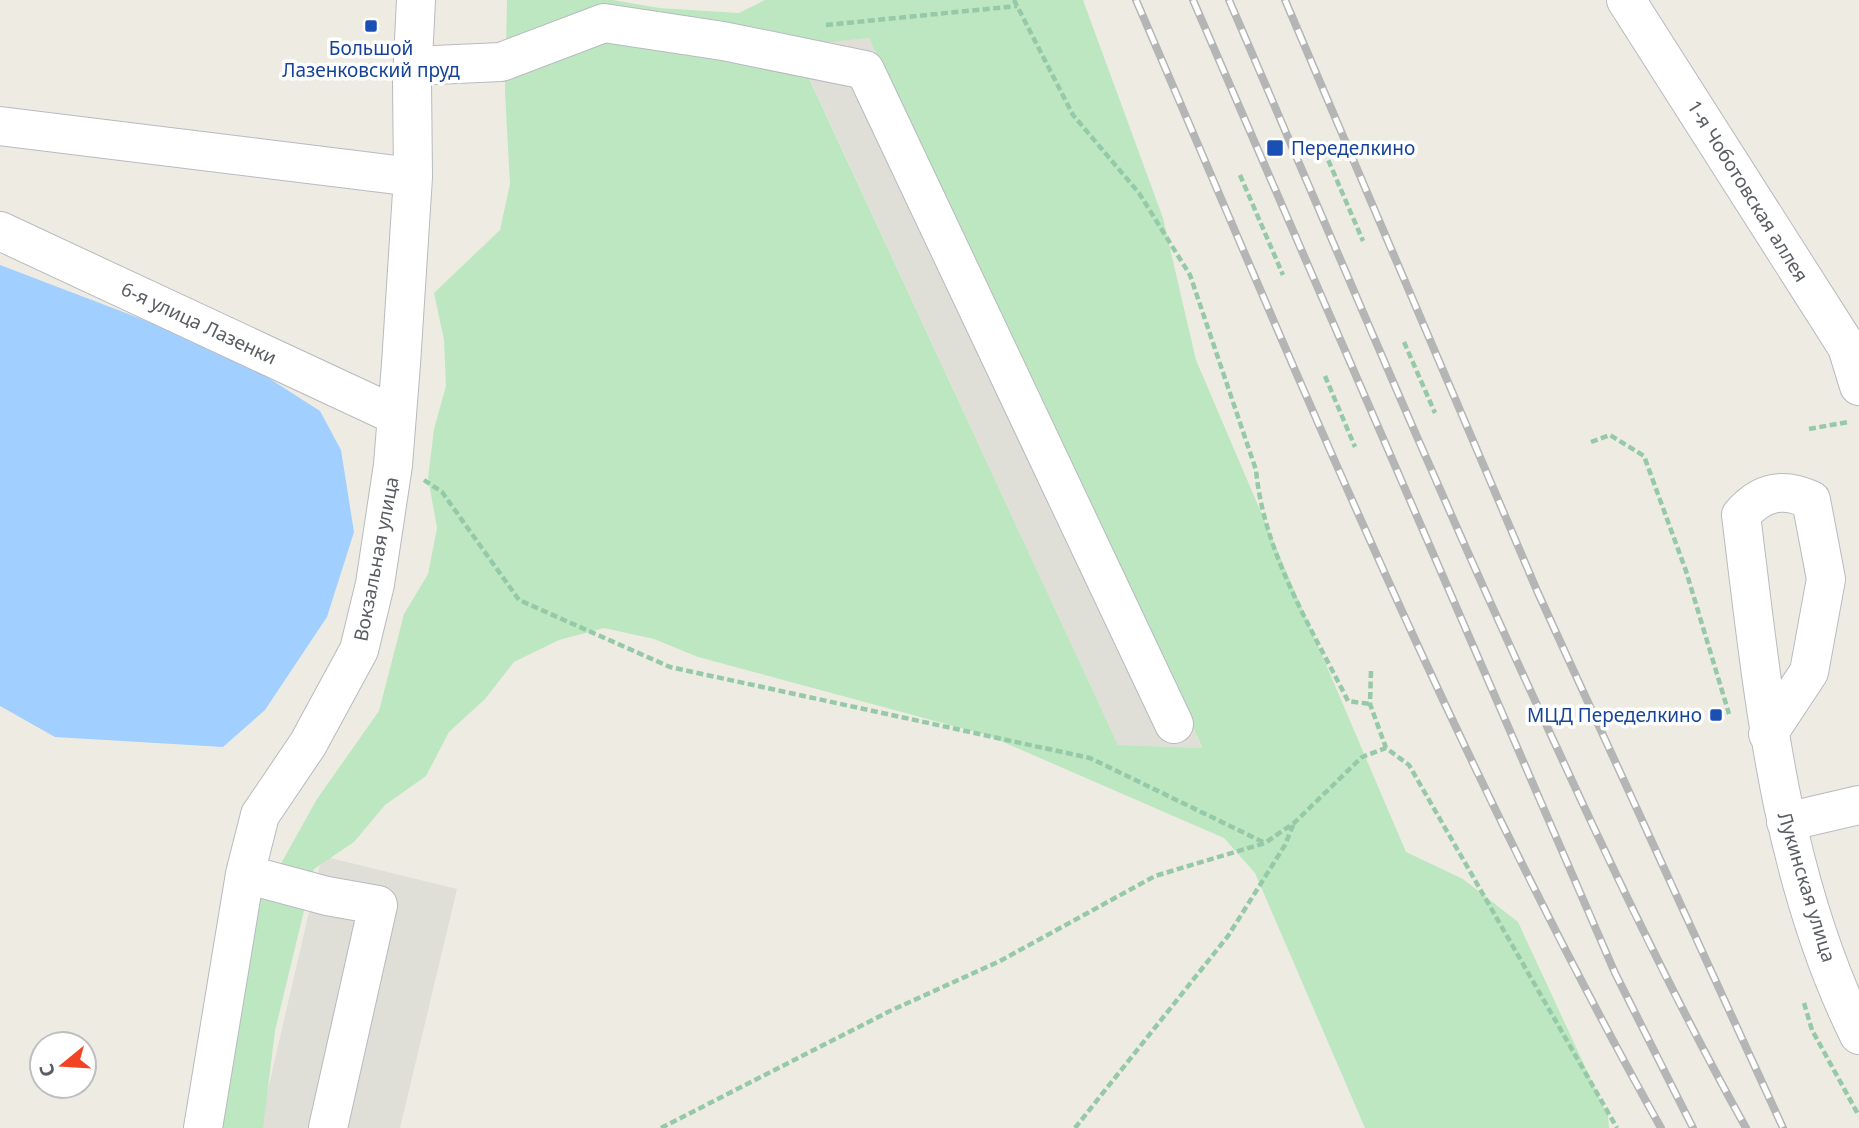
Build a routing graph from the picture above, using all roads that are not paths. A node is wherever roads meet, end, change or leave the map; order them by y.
1 (416, 0) edge
2 (1626, 0) edge
3 (413, 66) junction
4 (0, 126) edge
5 (413, 177) junction
6 (0, 231) edge
7 (1854, 404) edge
8 (397, 416) junction
9 (1174, 724) dead end
10 (1768, 734) junction
11 (1859, 805) edge
12 (1786, 822) junction
13 (245, 874) junction
14 (1859, 1035) edge
15 (203, 1128) edge
16 (328, 1128) edge

1 - 3 street, Вокзальная улица
2 - 7 street, 1-я Чоботовская аллея
3 - 5 street, Вокзальная улица
3 - 9 street
4 - 5 street
5 - 8 street, Вокзальная улица
6 - 8 street, 6-я улица Лазенки
8 - 13 street, Вокзальная улица
10 - 10 street, Лукинская улица
10 - 12 street, Лукинская улица
11 - 12 street
12 - 14 street, Лукинская улица
13 - 15 street, Вокзальная улица
13 - 16 street

